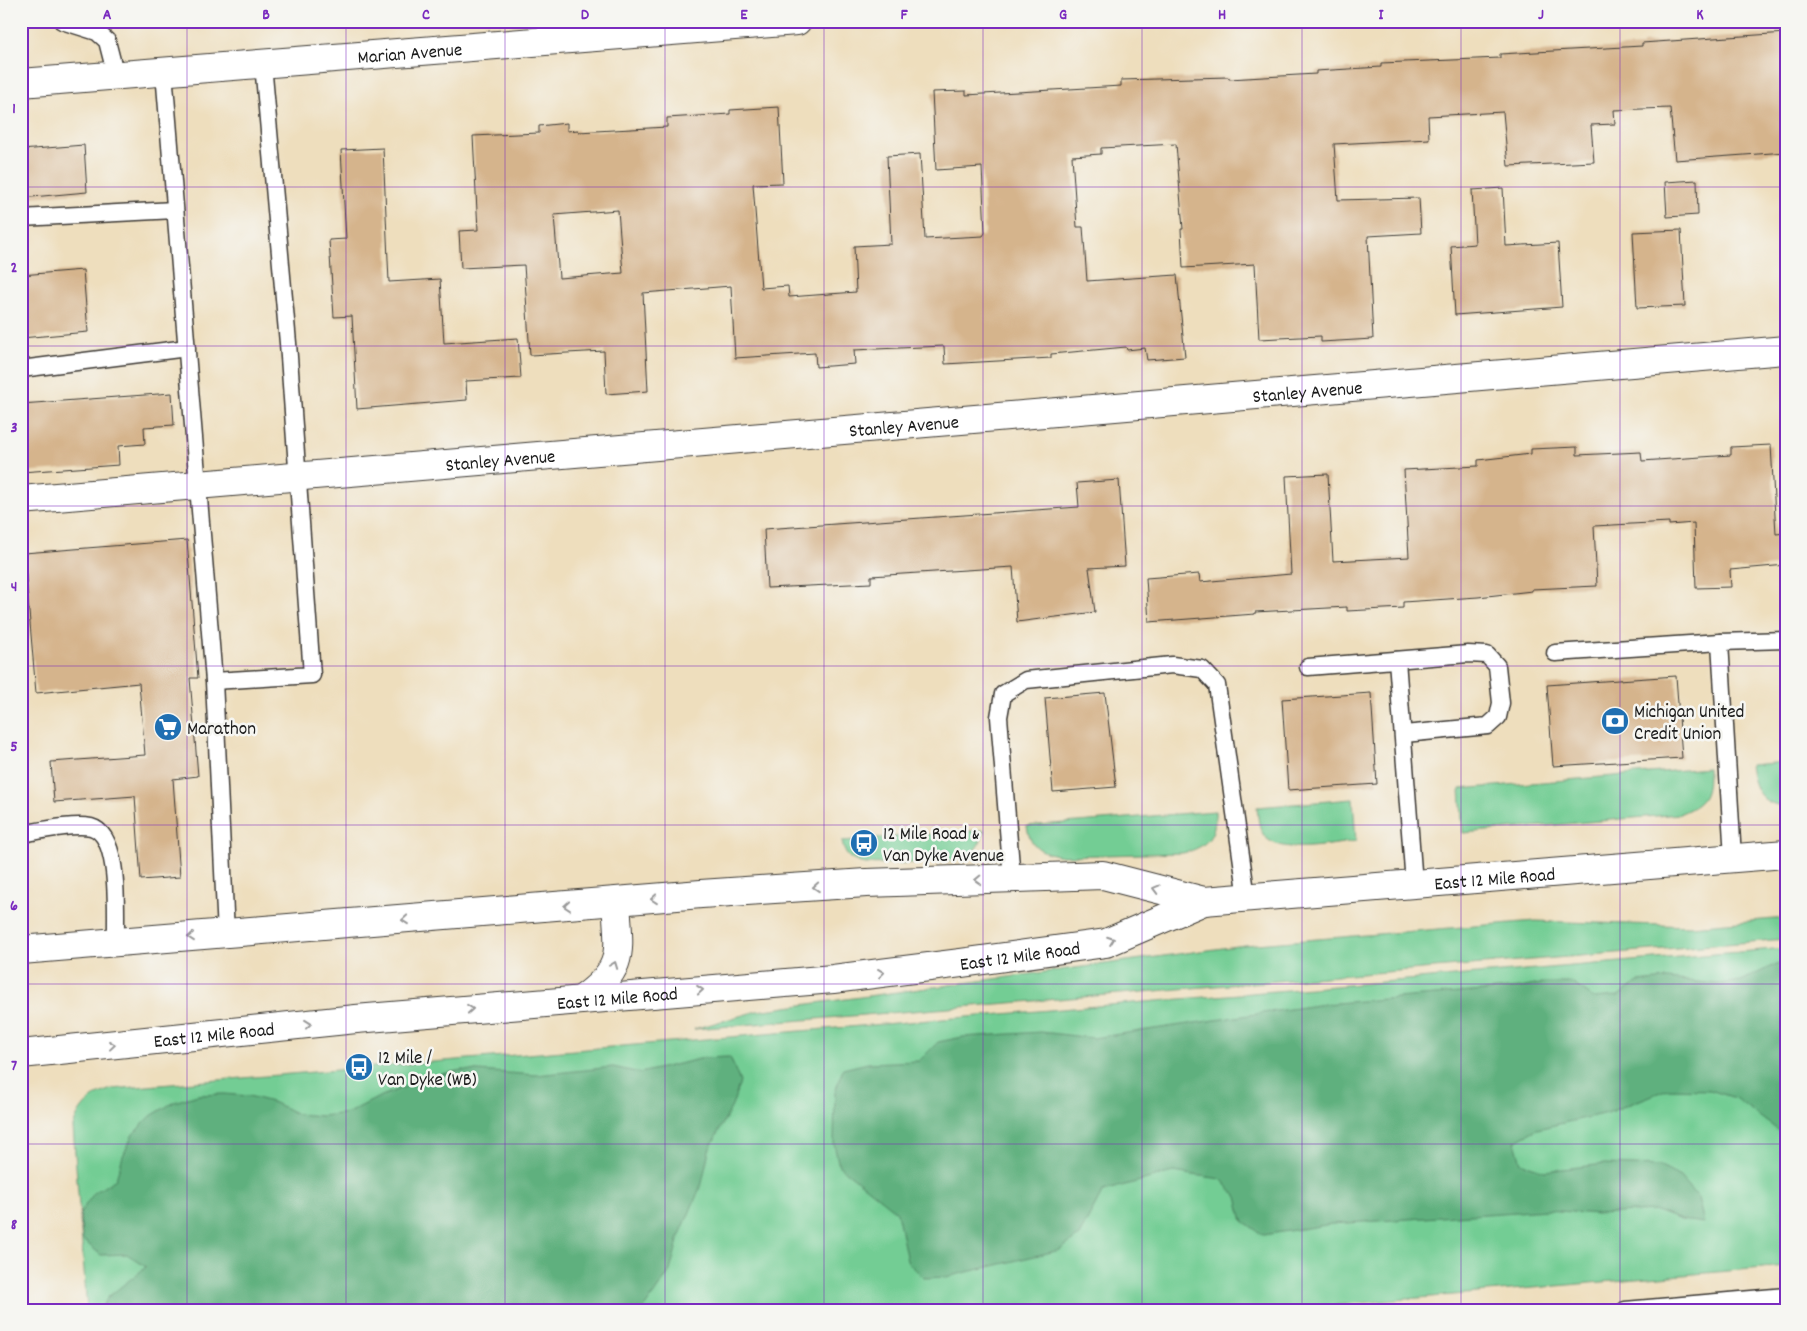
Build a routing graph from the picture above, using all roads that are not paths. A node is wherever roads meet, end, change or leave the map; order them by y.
1 (62, 21) edge
2 (798, 21) edge
3 (263, 64) junction
4 (164, 72) junction
5 (116, 76) junction
6 (21, 83) edge
7 (175, 210) junction
8 (21, 218) edge
9 (187, 348) junction
10 (1786, 350) edge
11 (21, 368) edge
12 (296, 477) junction
13 (198, 486) junction
14 (21, 500) edge
15 (1786, 640) edge
16 (1720, 642) junction
17 (1555, 652) dead end
18 (1397, 660) junction
19 (1308, 667) dead end
20 (214, 681) junction
21 (1404, 734) junction
22 (21, 834) edge
23 (1786, 854) edge
24 (1733, 858) junction
25 (1012, 879) junction
26 (1414, 884) junction
27 (1247, 898) junction
28 (1204, 901) junction
29 (616, 902) junction
30 (226, 934) junction
31 (116, 943) junction
32 (21, 950) edge
33 (581, 1000) junction
34 (21, 1054) edge
35 (1786, 1296) edge
36 (1625, 1310) edge

1 - 5 lane
2 - 3 main road, Marian Avenue
3 - 4 main road, Marian Avenue
3 - 12 lane
4 - 5 main road, Marian Avenue
4 - 7 lane
5 - 6 main road, Marian Avenue
7 - 8 lane
7 - 9 lane
9 - 11 lane
9 - 13 lane
10 - 12 main road, Stanley Avenue
12 - 13 main road, Stanley Avenue
12 - 20 lane
13 - 14 main road, Stanley Avenue
13 - 20 lane
15 - 16 lane
16 - 17 lane
16 - 24 lane
18 - 19 lane
18 - 21 lane
18 - 21 lane
20 - 30 lane
21 - 26 lane
22 - 31 lane
23 - 24 main road, East 12 Mile Road
24 - 26 main road, East 12 Mile Road
25 - 27 lane
28 -> 25 main road, East 12 Mile Road
25 -> 29 main road, East 12 Mile Road
26 - 27 main road, East 12 Mile Road
27 - 28 main road, East 12 Mile Road
33 -> 28 main road, East 12 Mile Road
29 -> 30 main road, East 12 Mile Road
33 -> 29 main road
30 -> 31 main road, East 12 Mile Road
31 - 32 main road, East 12 Mile Road
34 -> 33 main road, East 12 Mile Road
35 - 36 lane

